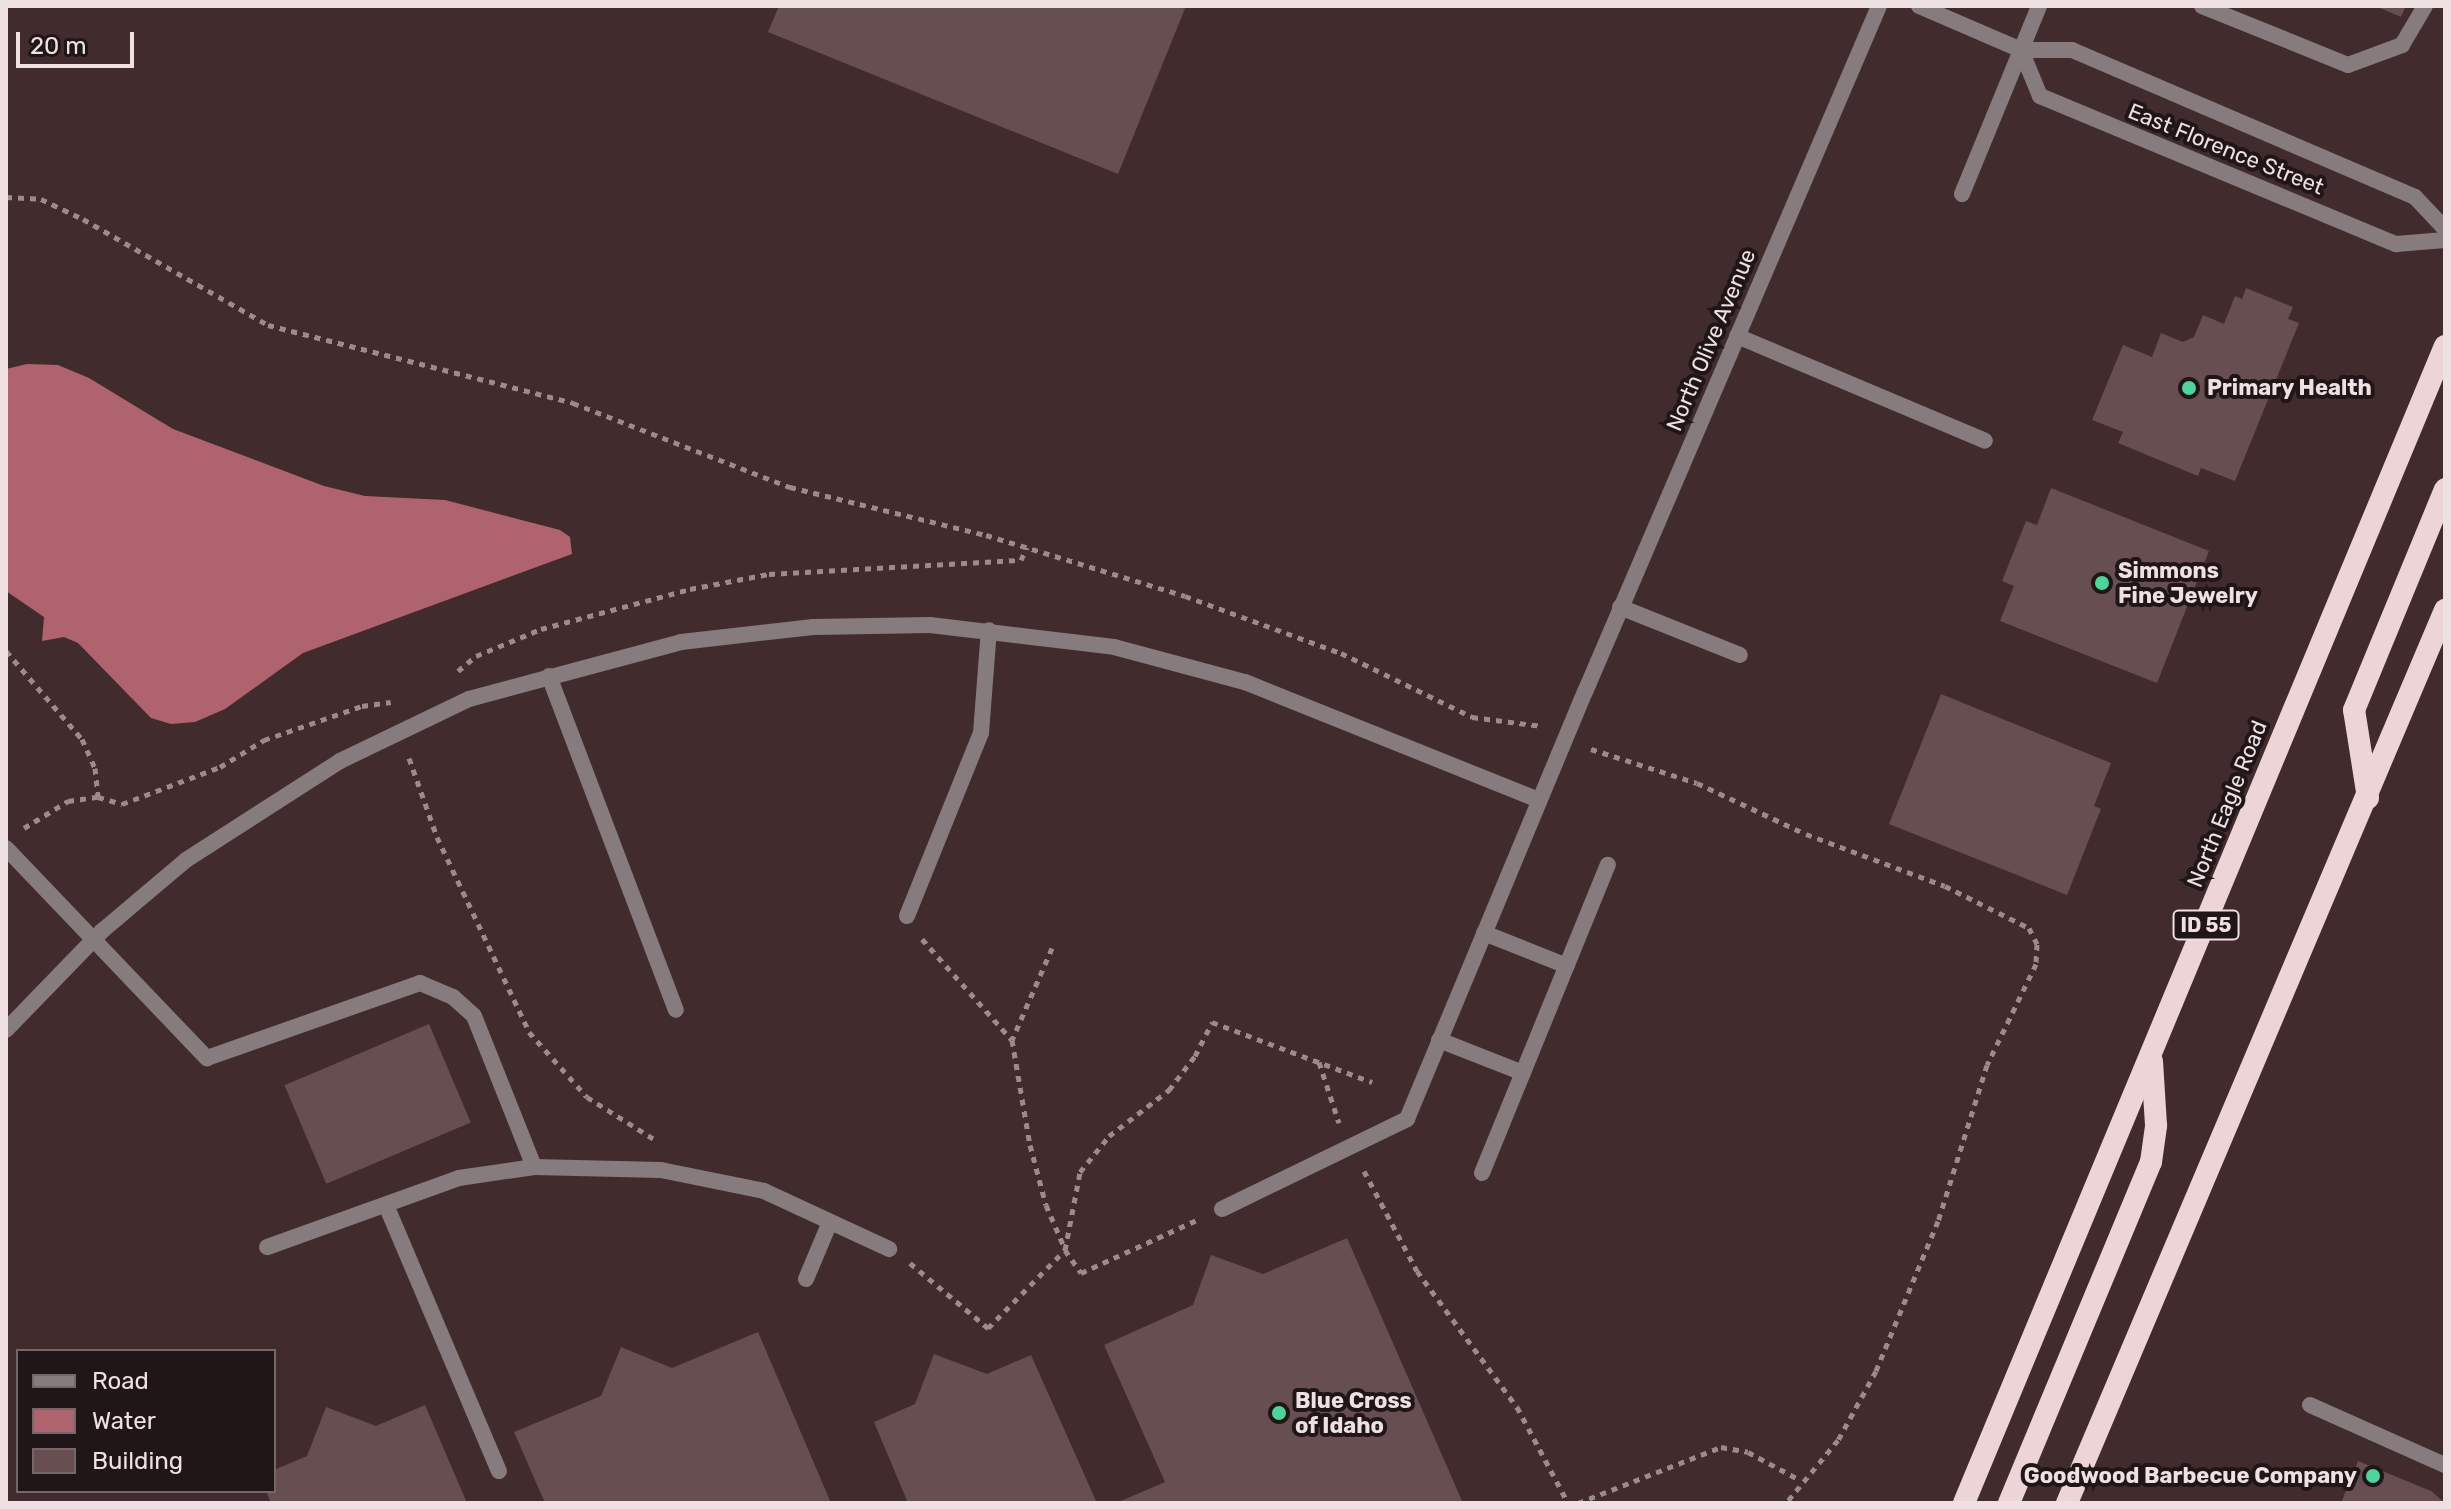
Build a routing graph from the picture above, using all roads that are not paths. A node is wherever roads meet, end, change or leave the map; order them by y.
1 (1879, 6) edge
2 (1919, 6) edge
3 (2039, 6) edge
4 (2202, 6) edge
5 (2425, 6) edge
6 (2021, 50) junction
7 (1962, 194) dead end
8 (2445, 229) edge
9 (2445, 240) edge
10 (1737, 336) junction
11 (2445, 346) edge
12 (1985, 441) dead end
13 (2445, 489) edge
14 (1620, 607) junction
15 (2445, 610) edge
16 (989, 630) junction
17 (1740, 655) dead end
18 (549, 676) junction
19 (1539, 800) junction
20 (2368, 800) junction
21 (10, 842) edge
22 (1608, 865) dead end
23 (907, 916) road end
24 (1484, 933) junction
25 (92, 941) junction
26 (1567, 966) junction
27 (676, 1010) dead end
28 (6, 1030) edge
29 (1439, 1040) junction
30 (2151, 1056) junction
31 (1523, 1073) junction
32 (534, 1167) junction
33 (1482, 1173) dead end
34 (386, 1205) junction
35 (1222, 1209) road end
36 (830, 1222) junction
37 (267, 1247) dead end
38 (889, 1249) road end
39 (806, 1279) dead end
40 (2310, 1405) dead end
41 (2445, 1465) edge
42 (499, 1471) dead end
43 (1964, 1503) edge
44 (2009, 1503) edge
45 (2067, 1503) edge

1 - 10 street, North Olive Avenue
2 - 6 street, East Florence Street
3 - 6 street
4 - 5 street
6 - 7 street
6 - 8 street, East Florence Street
6 - 9 street, East Florence Street
10 - 12 street
10 - 14 street, North Olive Avenue
11 - 30 highway, North Eagle Road / ID 55
13 - 20 highway
14 - 17 street
14 - 19 street, North Olive Avenue
15 - 20 highway
16 - 18 street
16 - 19 street
16 - 23 street
18 - 25 street
18 - 27 street
19 - 24 street, North Olive Avenue
20 - 45 highway
21 - 25 street
22 - 26 street
24 - 26 street
24 - 29 street, North Olive Avenue
25 - 28 street
25 - 32 street
26 - 31 street
29 - 31 street
29 - 35 street, North Olive Avenue
30 - 43 highway, North Eagle Road / ID 55
30 - 44 highway
31 - 33 street
32 - 34 street
32 - 36 street
34 - 37 street
34 - 42 street
36 - 38 street
36 - 39 street
40 - 41 street

